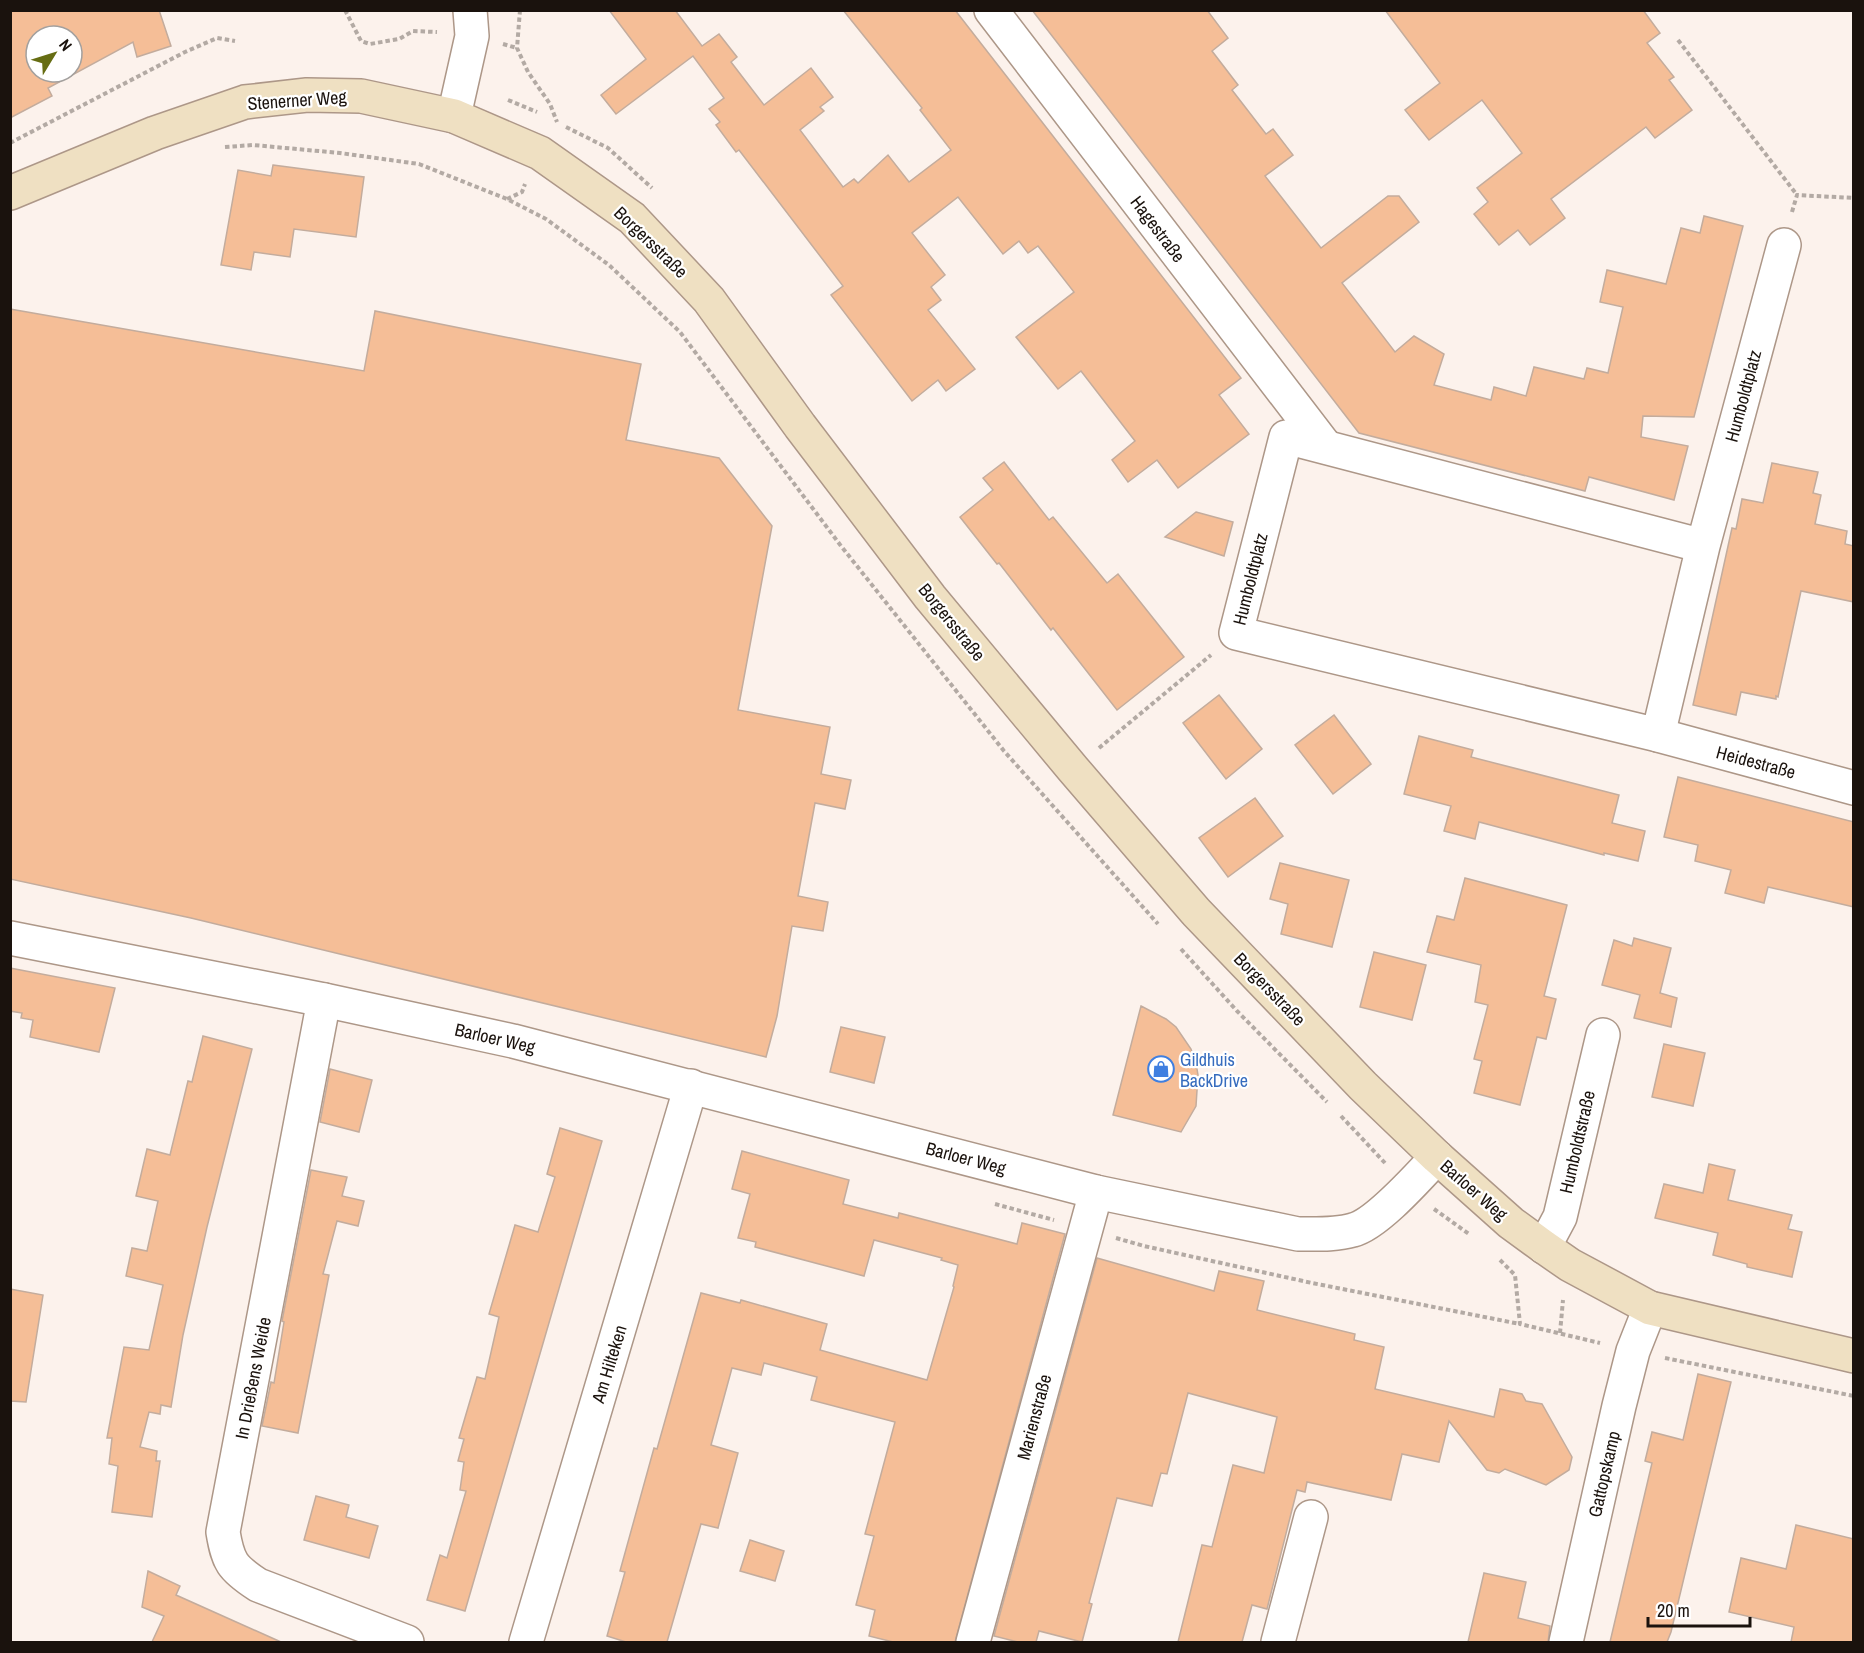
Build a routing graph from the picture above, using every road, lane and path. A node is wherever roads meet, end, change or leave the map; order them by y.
1 (345, 10) edge
2 (520, 10) edge
3 (991, 10) edge
4 (471, 23) edge
5 (1678, 40) dead end
6 (234, 41) dead end
7 (517, 48) junction
8 (454, 116) junction
9 (10, 142) edge
10 (218, 148) dead end
11 (654, 189) dead end
12 (10, 193) edge
13 (1797, 195) junction
14 (1854, 198) edge
15 (1784, 245) joint
16 (1326, 447) junction
17 (1703, 546) junction
18 (1236, 633) junction
19 (1658, 735) junction
20 (1091, 740) dead end
21 (1099, 748) junction
22 (1072, 769) junction
23 (1854, 788) edge
24 (1159, 925) dead end
25 (10, 938) edge
26 (1174, 942) dead end
27 (324, 1000) junction
28 (1603, 1035) dead end
29 (691, 1086) junction
30 (1332, 1107) dead end
31 (1340, 1115) dead end
32 (1437, 1157) junction
33 (1408, 1188) junction
34 (1095, 1192) junction
35 (1476, 1239) dead end
36 (1544, 1247) junction
37 (1493, 1253) dead end
38 (1650, 1308) junction
39 (1633, 1351) junction
40 (1854, 1356) edge
41 (1854, 1396) edge
42 (1311, 1517) dead end
43 (407, 1642) edge
44 (526, 1642) edge
45 (974, 1642) edge
46 (1278, 1642) edge
47 (1566, 1642) edge

1 - 4 path
2 - 7 path
3 - 16 street, Hagestraße
4 - 7 path
4 - 8 street
5 - 13 path
6 - 9 path
7 - 11 path
8 - 12 street, Stenerner Weg
8 - 22 street, Borgersstraße
10 - 24 path
13 - 14 path
13 - 15 path
15 - 17 street, Humboldtplatz
16 - 17 street, Humboldtplatz
16 - 18 street, Humboldtplatz
17 - 19 street, Humboldtplatz
18 - 19 street, Humboldtplatz
18 - 21 path
19 - 23 street, Heidestraße
20 - 21 path
21 - 22 path
22 - 32 street, Borgersstraße
25 - 27 street, Barloer Weg
26 - 30 path
27 - 29 street, Barloer Weg
27 - 43 street, In Drießens Weide
28 - 36 street, Humboldtstraße
29 - 34 street, Barloer Weg
29 - 44 street, Am Hilteken
31 - 33 path
32 - 33 street, Barloer Weg
32 - 36 street, Barloer Weg
33 - 34 street, Barloer Weg
33 - 35 path
34 - 45 street, Marienstraße
36 - 38 street, Barloer Weg
37 - 39 path
38 - 39 street, Gattopskamp
38 - 40 street, Barloer Weg
39 - 41 path
39 - 47 street, Gattopskamp
42 - 46 street

